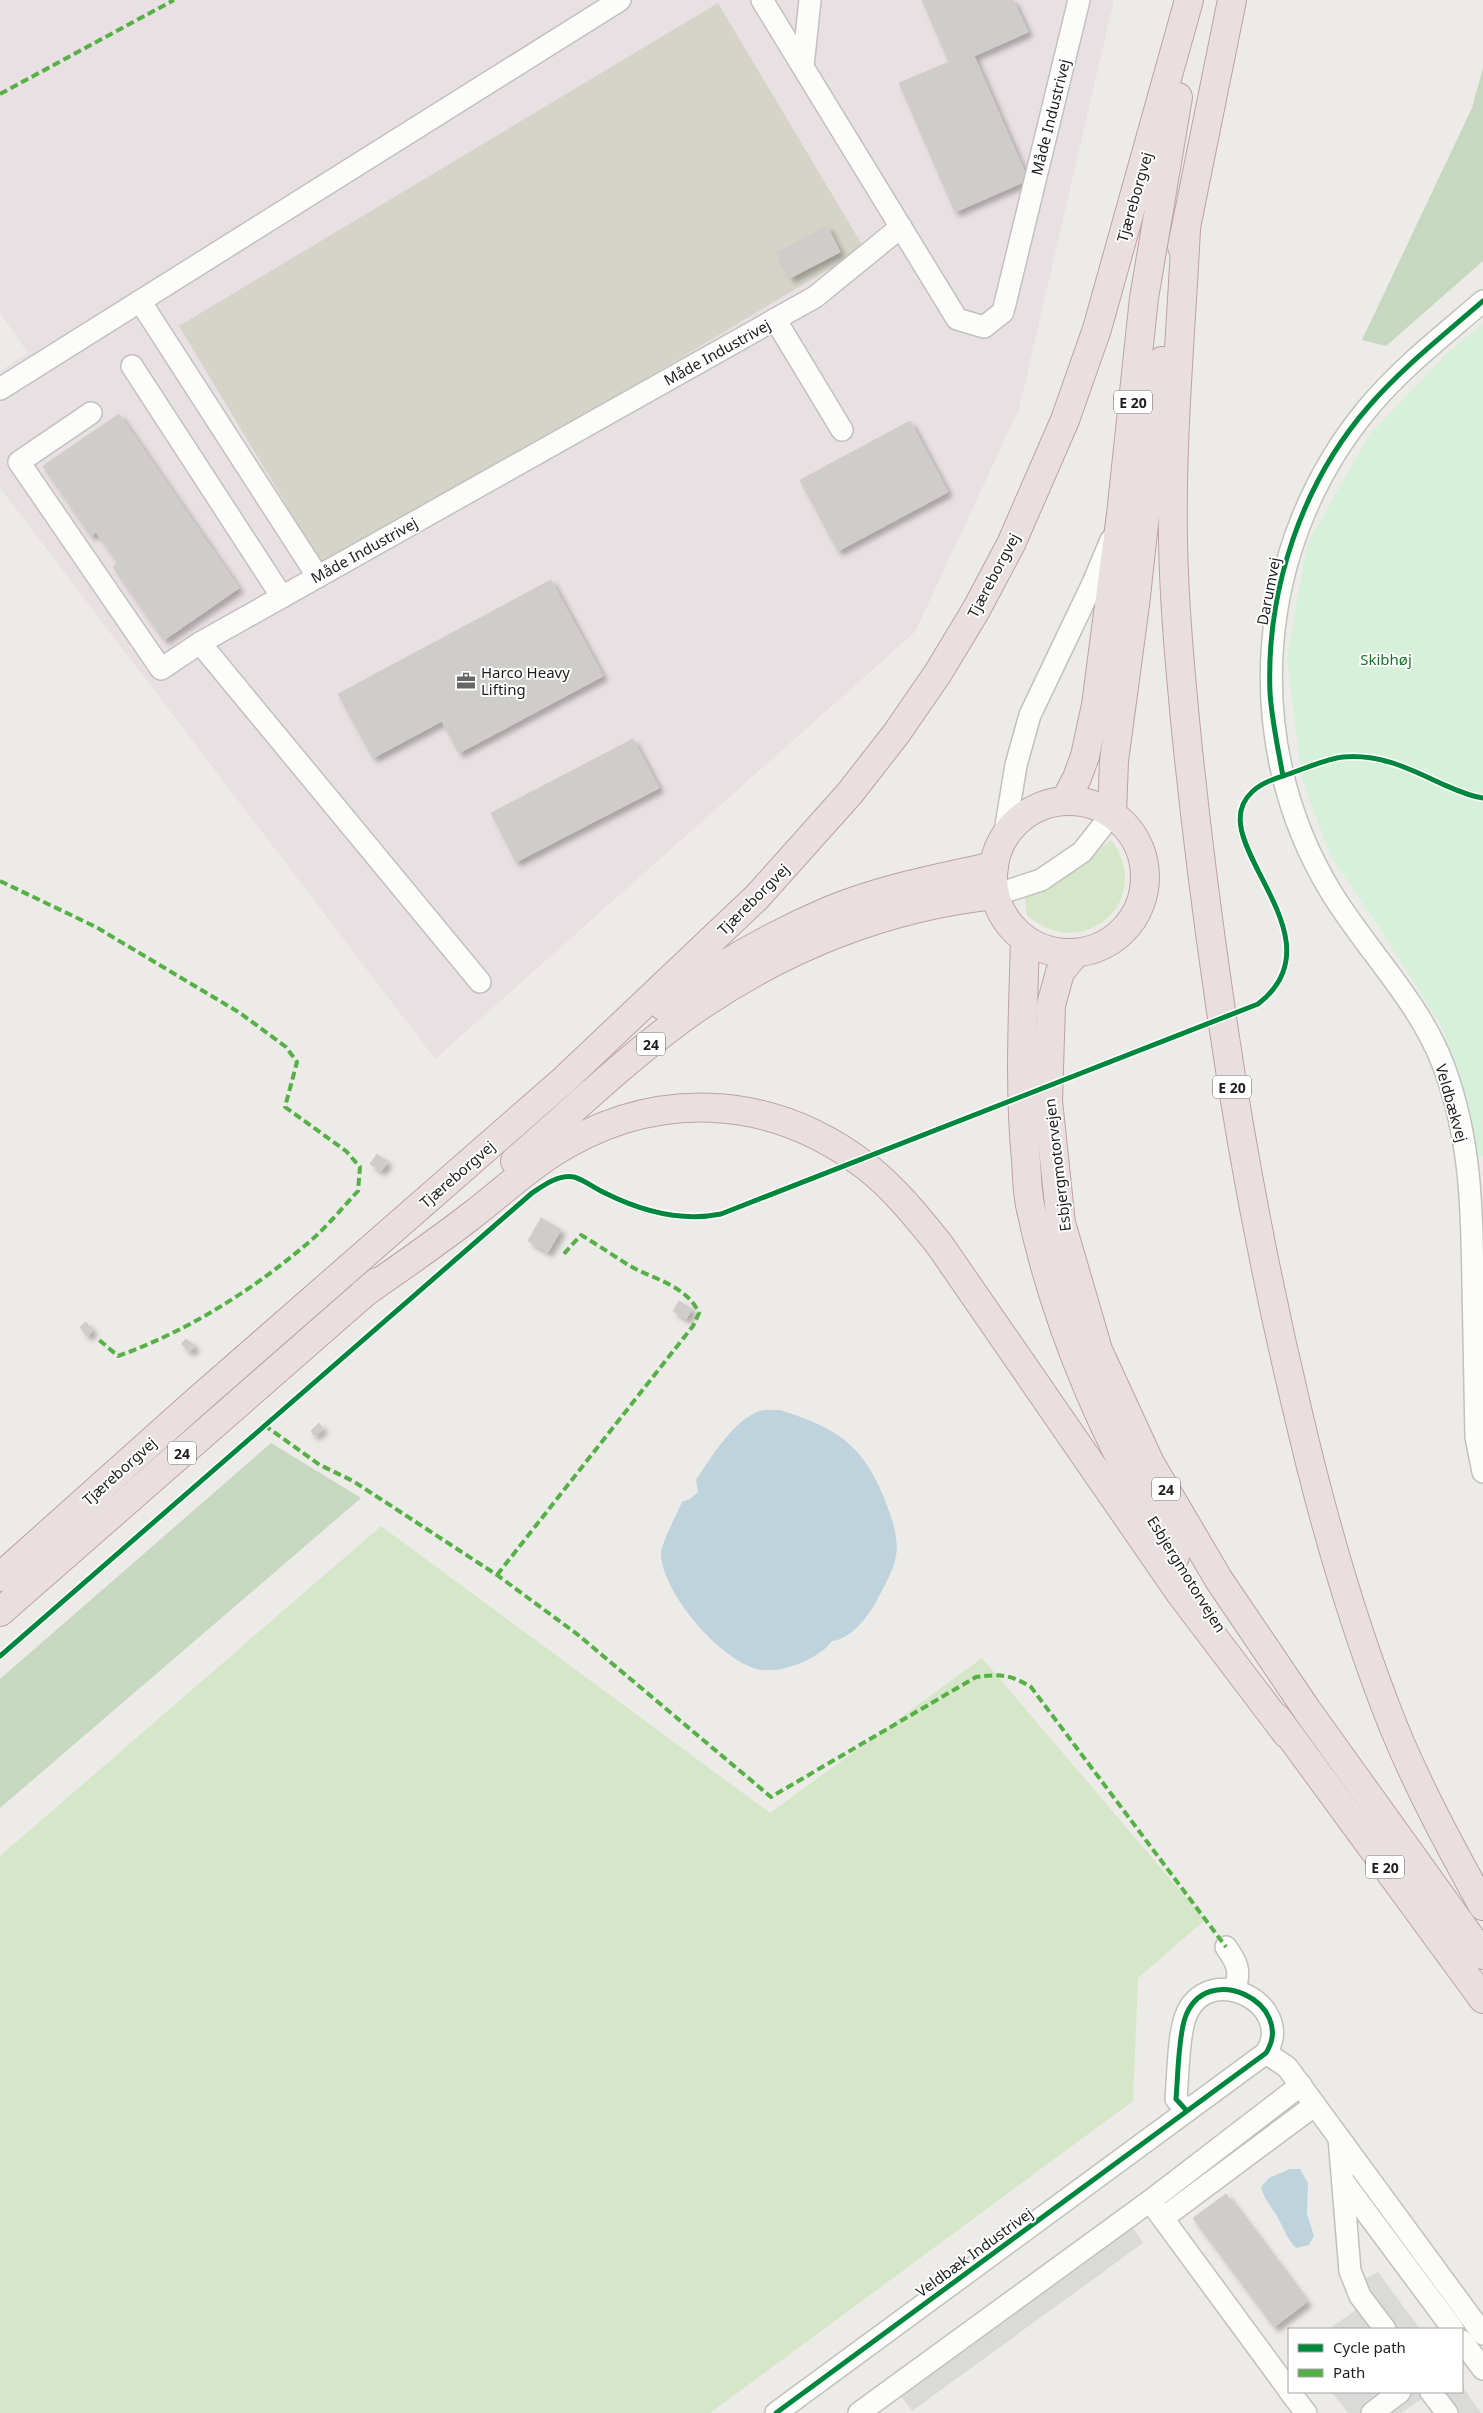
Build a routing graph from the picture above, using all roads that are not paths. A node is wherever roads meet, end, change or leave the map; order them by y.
1 (620, 0) edge
2 (762, 0) edge
3 (810, 0) edge
4 (1079, 0) edge
5 (1189, 0) edge
6 (1194, 0) edge
7 (1232, 0) edge
8 (803, 66) junction
9 (901, 227) junction
10 (1186, 229) junction
11 (1483, 300) edge
12 (140, 301) junction
13 (775, 319) junction
14 (132, 366) dead end
15 (0, 389) edge
16 (92, 413) dead end
17 (842, 430) dead end
18 (1121, 514) junction
19 (318, 576) junction
20 (282, 597) junction
21 (200, 643) junction
22 (1283, 776) joint
23 (1065, 801) junction
24 (1112, 814) junction
25 (1004, 838) junction
26 (994, 866) junction
27 (995, 895) junction
28 (1026, 940) junction
29 (1075, 954) junction
30 (480, 982) dead end
31 (566, 1079) junction
32 (364, 1293) junction
33 (1483, 1472) edge
34 (0, 1577) edge
35 (0, 1612) edge
36 (1287, 1734) junction
37 (1483, 1906) edge
38 (1226, 1947) dead end
39 (1483, 1955) edge
40 (1235, 1989) junction
41 (1483, 2000) edge
42 (1266, 2053) junction
43 (1300, 2085) junction
44 (1315, 2105) junction
45 (1187, 2111) junction
46 (1339, 2138) junction
47 (1343, 2180) junction
48 (1150, 2201) junction
49 (1162, 2218) junction
50 (1382, 2328) edge
51 (1452, 2328) edge
52 (1483, 2334) edge
53 (1463, 2342) edge
54 (1483, 2369) edge
55 (1288, 2388) edge
56 (1291, 2393) edge
57 (1399, 2393) edge
58 (1432, 2393) edge
59 (776, 2413) edge
60 (859, 2413) edge
61 (1306, 2413) edge
62 (1372, 2413) edge
63 (1447, 2413) edge

1 - 12 street
2 - 8 street, Måde Industrivej
3 - 8 street
4 - 9 street, Måde Industrivej
5 - 31 highway, Tjæreborgvej
6 - 18 highway, Tjæreborgvej / E 20
7 - 10 highway, E 20
8 - 9 street, Måde Industrivej
9 - 13 street, Måde Industrivej
10 - 24 highway, E 20
10 - 37 highway, E 20
11 - 22 street, Darumvej
12 - 15 street
12 - 19 street
13 - 17 street
13 - 19 street, Måde Industrivej
14 - 20 street
16 - 21 street, Måde Industrivej
18 - 23 highway, Tjæreborgvej / E 20
18 - 25 street
19 - 20 street, Måde Industrivej
20 - 21 street, Måde Industrivej
21 - 30 street
22 - 33 street, Veldbækvej
23 - 24 highway
23 - 25 highway
24 - 27 street
24 - 29 highway
25 - 26 highway
26 - 27 highway
26 - 31 highway, 24
27 - 28 highway
27 - 32 highway, 24
28 - 29 highway
28 - 36 highway, Esbjergmotorvejen / E 20
29 - 39 highway, Esbjergmotorvejen / 24
31 - 34 highway, Tjæreborgvej / 24
32 - 35 highway, Tjæreborgvej / 24
32 - 36 highway
36 - 41 highway, Esbjergmotorvejen / E 20
38 - 40 street
40 - 42 street
40 - 45 street
42 - 43 street
42 - 45 street, Veldbæk Industrivej
43 - 44 street
43 - 48 street
44 - 46 street
44 - 49 street
45 - 59 street, Veldbæk Industrivej
46 - 47 street
46 - 52 street
47 - 50 street
47 - 51 street
48 - 49 street
48 - 60 street
49 - 55 street
53 - 54 street
56 - 61 street
57 - 62 street
58 - 63 street

